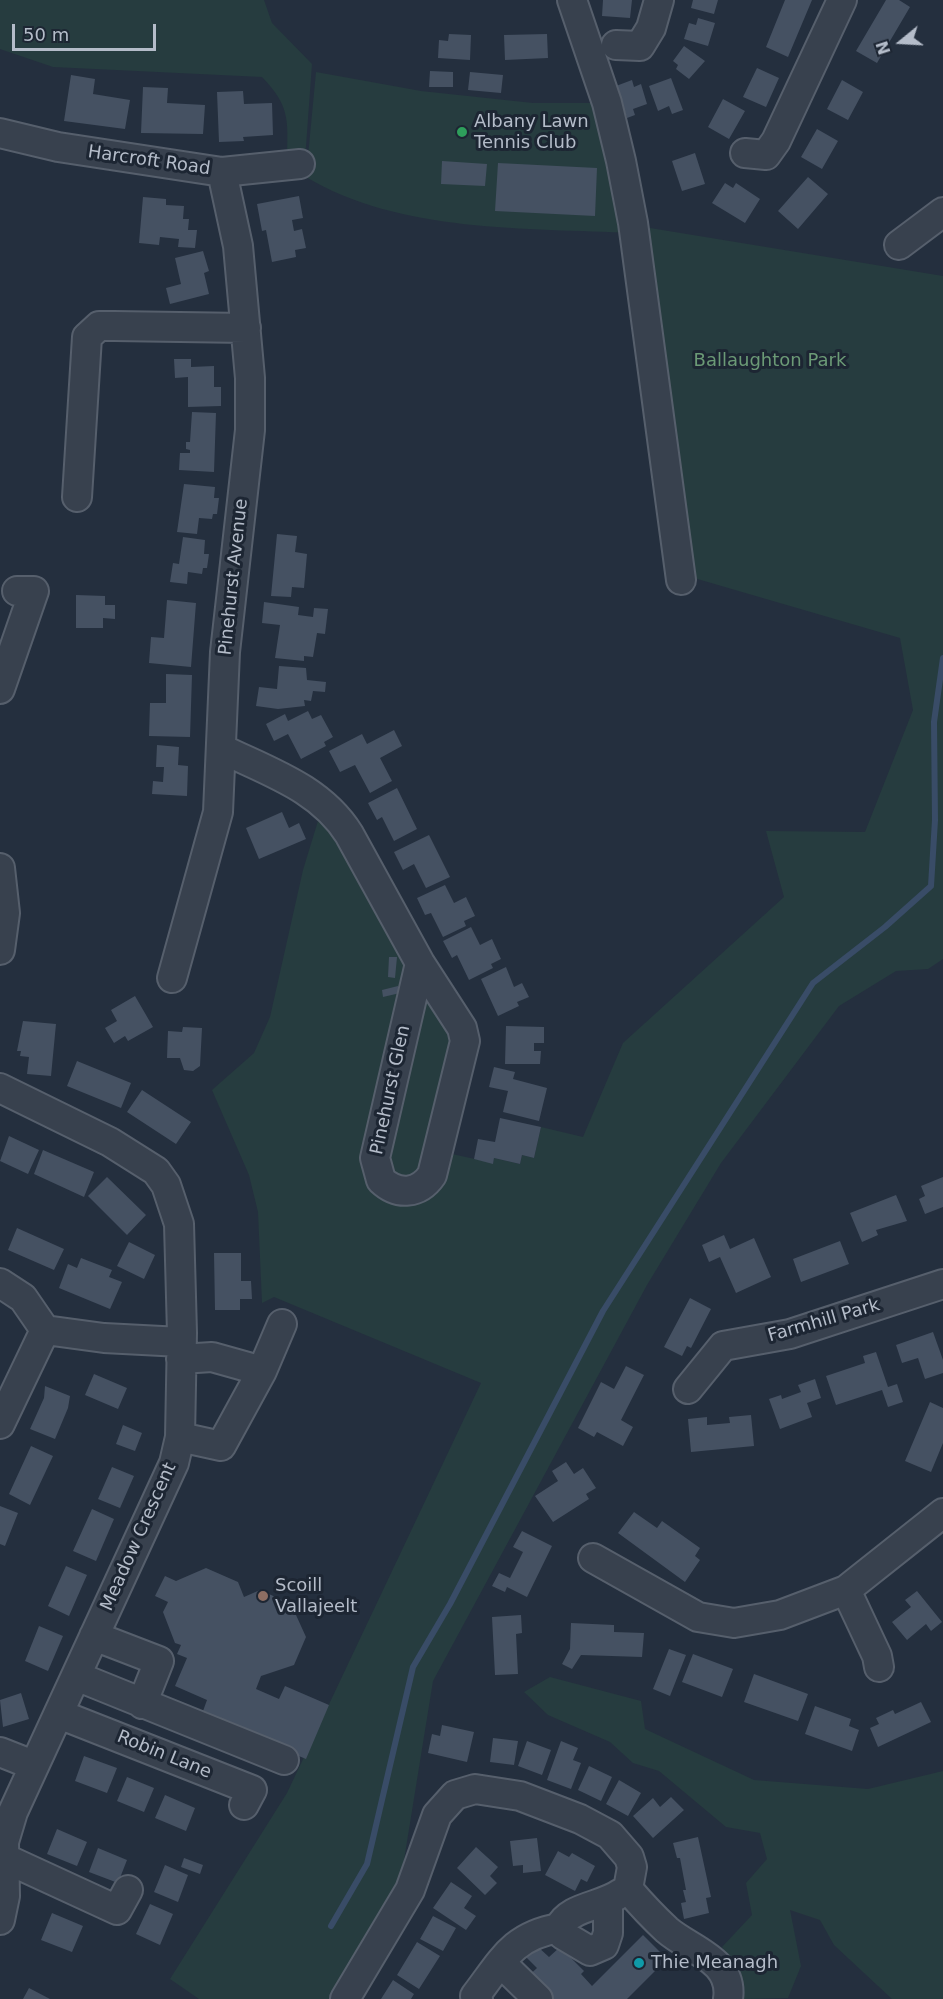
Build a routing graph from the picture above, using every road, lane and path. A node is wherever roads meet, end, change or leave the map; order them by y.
1 (572, 0) edge
2 (660, 0) edge
3 (842, 0) edge
4 (638, 47) dead end
5 (0, 134) edge
6 (760, 159) dead end
7 (300, 164) dead end
8 (222, 172) junction
9 (943, 212) edge
10 (899, 244) dead end
11 (246, 328) junction
12 (77, 497) dead end
13 (681, 580) dead end
14 (34, 592) dead end
15 (0, 689) edge
16 (222, 749) junction
17 (0, 868) edge
18 (0, 950) edge
19 (420, 963) junction
20 (172, 978) dead end
21 (0, 1089) edge
22 (0, 1283) edge
23 (943, 1284) edge
24 (282, 1324) dead end
25 (45, 1330) junction
26 (181, 1350) junction
27 (262, 1371) junction
28 (688, 1389) dead end
29 (0, 1424) edge
30 (180, 1437) junction
31 (943, 1513) edge
32 (593, 1558) dead end
33 (846, 1590) junction
34 (94, 1636) junction
35 (879, 1667) dead end
36 (76, 1676) junction
37 (142, 1704) junction
38 (59, 1714) junction
39 (0, 1752) edge
40 (284, 1760) dead end
41 (33, 1765) junction
42 (244, 1805) dead end
43 (4, 1858) junction
44 (626, 1899) junction
45 (118, 1910) dead end
46 (0, 1920) edge
47 (559, 1928) junction
48 (501, 1962) junction
49 (345, 1999) edge
50 (478, 1999) edge
51 (538, 1999) edge
52 (728, 1999) edge

1 - 13 street
2 - 4 street
3 - 6 street
5 - 8 street, Harcroft Road
7 - 8 street, Harcroft Road
8 - 11 street, Pinehurst Avenue
9 - 10 street
11 - 12 street
11 - 16 street, Pinehurst Avenue
14 - 15 street
16 - 19 street, Pinehurst Glen
16 - 20 street, Pinehurst Avenue
17 - 18 street
19 - 19 street, Pinehurst Glen
21 - 26 street, Meadow Crescent
22 - 25 street
23 - 28 street, Farmhill Park
24 - 27 street
25 - 26 street
25 - 29 street
26 - 27 street
26 - 30 street, Meadow Crescent
27 - 30 street
30 - 34 street, Meadow Crescent
31 - 33 street
32 - 33 street
33 - 35 street
34 - 36 street, Meadow Crescent
34 - 37 street
36 - 37 street
36 - 38 street, Meadow Crescent
37 - 40 street
38 - 41 street, Meadow Crescent
38 - 42 street, Robin Lane
39 - 41 street
41 - 43 street, Meadow Crescent
43 - 45 street
43 - 46 street, Meadow Crescent
44 - 47 street
44 - 47 street
44 - 49 street
44 - 52 street
47 - 48 street
48 - 50 street
48 - 51 street

